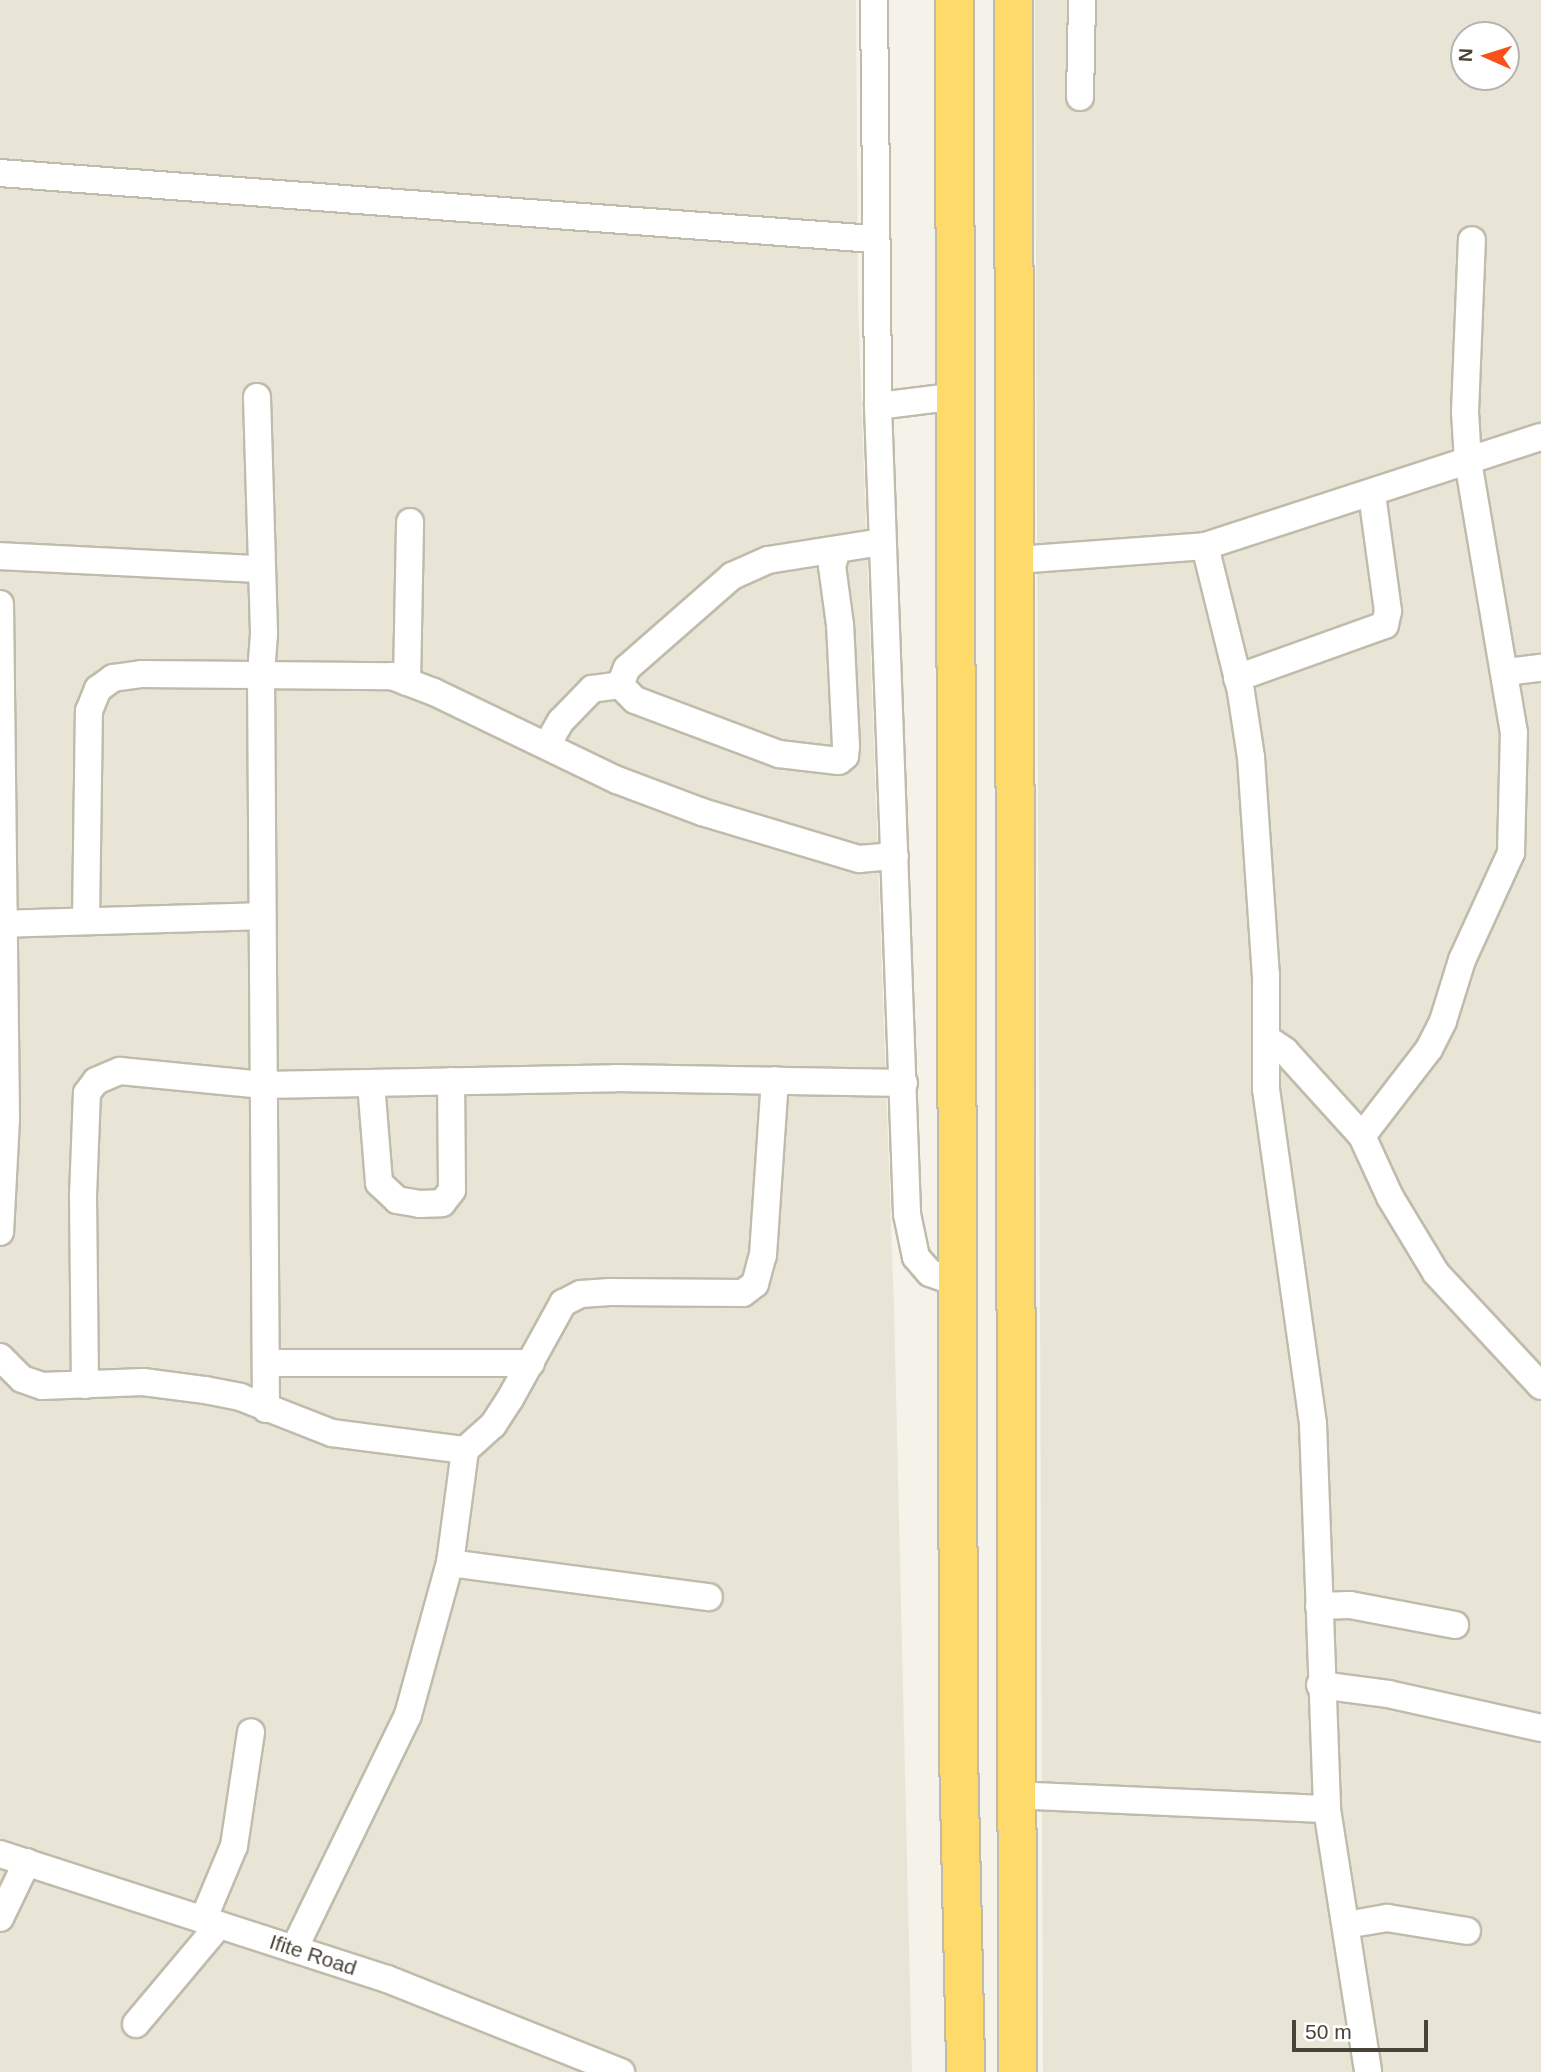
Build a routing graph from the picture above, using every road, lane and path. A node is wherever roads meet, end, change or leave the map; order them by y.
1 (874, 0) edge
2 (954, 0) edge
3 (1013, 0) edge
4 (1082, 0) edge
5 (1080, 97) dead end
6 (0, 173) edge
7 (874, 239) junction
8 (1472, 240) dead end
9 (958, 396) junction
10 (257, 397) dead end
11 (878, 406) junction
12 (1541, 437) edge
13 (1468, 462) junction
14 (1372, 494) junction
15 (410, 522) dead end
16 (883, 542) junction
17 (1205, 546) junction
18 (837, 551) junction
19 (0, 556) edge
20 (1016, 560) junction
21 (261, 569) junction
22 (0, 604) edge
23 (1541, 668) edge
24 (1506, 672) junction
25 (261, 674) junction
26 (1237, 678) junction
27 (407, 682) junction
28 (620, 685) junction
29 (547, 745) junction
30 (895, 856) junction
31 (262, 916) junction
32 (86, 921) junction
33 (1, 924) edge
34 (1266, 1038) junction
35 (775, 1080) junction
36 (451, 1081) junction
37 (371, 1083) junction
38 (904, 1083) junction
39 (263, 1085) junction
40 (1362, 1136) junction
41 (0, 1232) edge
42 (957, 1283) junction
43 (0, 1357) edge
44 (268, 1363) junction
45 (531, 1363) junction
46 (85, 1385) junction
47 (1541, 1386) edge
48 (266, 1409) junction
49 (465, 1450) junction
50 (450, 1563) junction
51 (709, 1597) dead end
52 (1318, 1606) junction
53 (1455, 1625) dead end
54 (1320, 1685) junction
55 (1541, 1728) edge
56 (251, 1732) dead end
57 (1014, 1795) junction
58 (1327, 1809) junction
59 (0, 1854) edge
60 (27, 1862) junction
61 (0, 1917) edge
62 (211, 1922) junction
63 (1346, 1924) junction
64 (1467, 1931) dead end
65 (294, 1950) junction
66 (136, 2024) dead end
67 (621, 2072) edge
68 (965, 2072) edge
69 (1017, 2072) edge
70 (1368, 2072) edge

1 - 7 street
2 - 9 highway
3 - 20 highway
4 - 5 street
6 - 7 street
7 - 11 street
8 - 13 street
9 - 11 street
9 - 42 highway
10 - 21 street
11 - 16 street
12 - 13 street
13 - 14 street
13 - 24 street
14 - 17 street
14 - 26 street
15 - 27 street
16 - 18 street
16 - 30 street
17 - 20 street
17 - 26 street
18 - 28 street
18 - 28 street
19 - 21 street
20 - 57 highway
21 - 25 street
22 - 33 street
23 - 24 street
24 - 40 street
25 - 27 street
25 - 31 street
25 - 32 street
26 - 34 street
27 - 29 street
28 - 29 street
29 - 30 street
30 - 38 street
31 - 32 street
31 - 39 street
32 - 33 street
33 - 41 street
34 - 40 street
34 - 52 street
35 - 36 street
35 - 38 street
35 - 45 street
36 - 37 street
36 - 37 street
37 - 39 street
38 - 42 street
39 - 44 street
39 - 46 street
40 - 47 street
42 - 68 highway
43 - 46 street
44 - 45 street
44 - 48 street
45 - 49 street
46 - 48 street
48 - 49 street
49 - 50 street
50 - 51 street
50 - 65 street
52 - 53 street
52 - 54 street
54 - 55 street
54 - 58 street
56 - 62 street
57 - 58 street
57 - 69 highway
58 - 63 street
59 - 60 street, Ifite Road
60 - 61 street
60 - 62 street, Ifite Road
62 - 65 street, Ifite Road
62 - 66 street
63 - 64 street
63 - 70 street
65 - 67 street, Ifite Road

